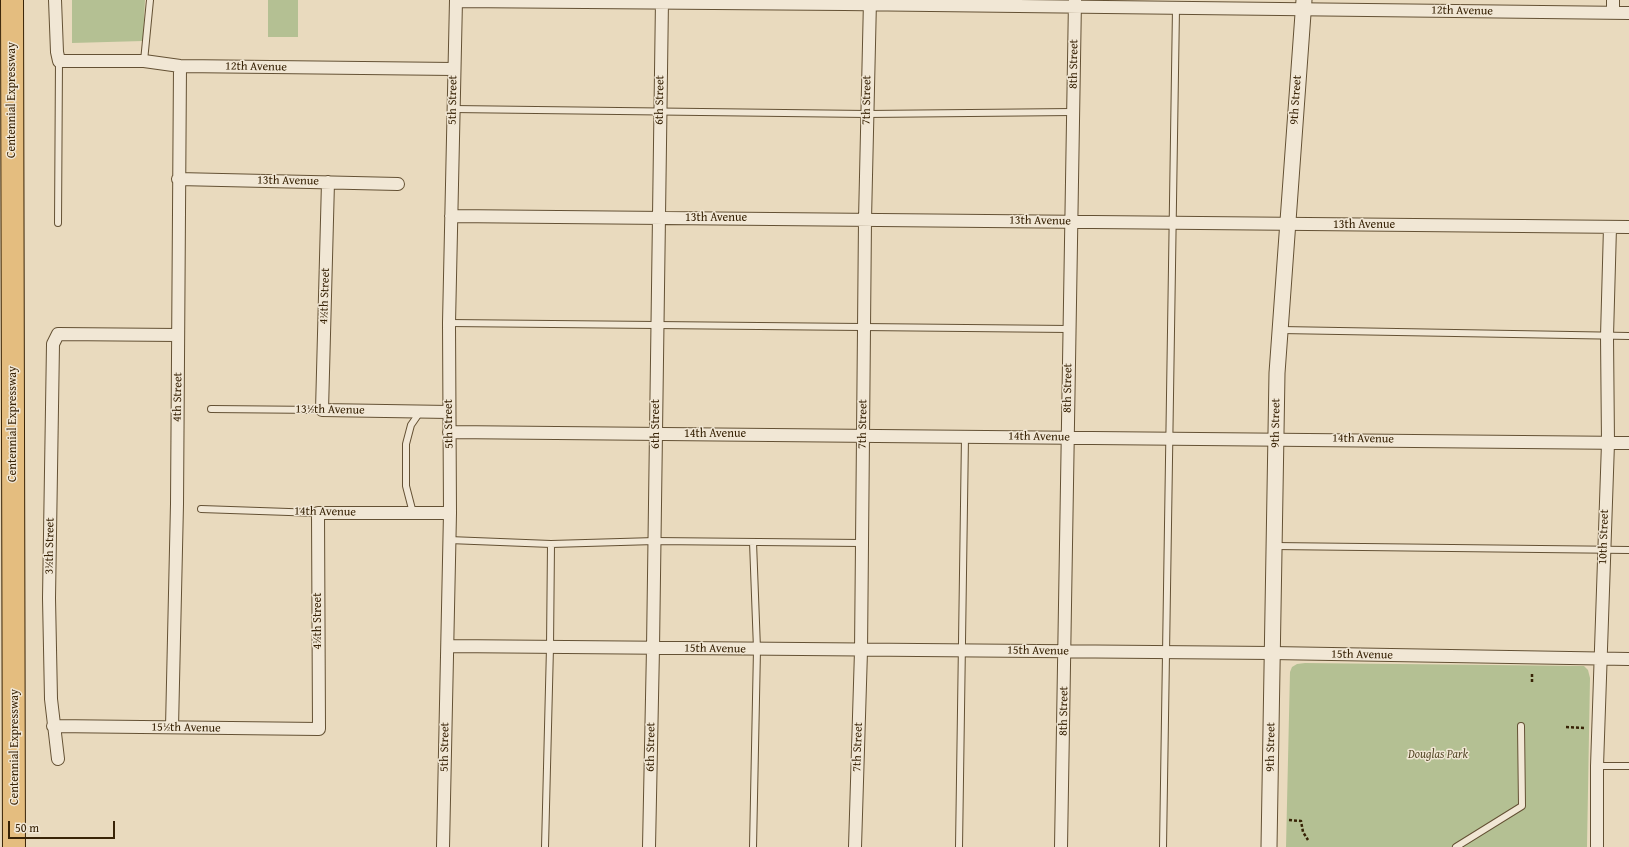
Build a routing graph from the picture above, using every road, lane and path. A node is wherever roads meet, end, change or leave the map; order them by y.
1 (12, 0) edge
2 (27, 0) edge
3 (55, 0) edge
4 (150, 0) edge
5 (1613, 0) edge
6 (456, 1) edge
7 (662, 2) edge
8 (870, 2) edge
9 (1075, 4) edge
10 (1303, 5) edge
11 (1176, 8) junction
12 (1613, 13) junction
13 (1629, 13) edge
14 (59, 61) junction
15 (144, 61) junction
16 (180, 66) junction
17 (454, 69) junction
18 (453, 109) junction
19 (660, 111) junction
20 (1073, 112) junction
21 (867, 114) junction
22 (13, 146) junction
23 (178, 179) junction
24 (328, 182) junction
25 (398, 184) dead end
26 (451, 216) junction
27 (658, 218) junction
28 (865, 220) junction
29 (1072, 222) junction
30 (58, 223) dead end
31 (1172, 223) junction
32 (1288, 224) junction
33 (1610, 227) junction
34 (1629, 227) edge
35 (449, 323) junction
36 (656, 326) junction
37 (864, 328) junction
38 (1069, 329) junction
39 (1279, 330) junction
40 (178, 335) junction
41 (1607, 336) junction
42 (1629, 336) edge
43 (211, 409) dead end
44 (322, 410) junction
45 (420, 412) junction
46 (448, 412) junction
47 (449, 432) junction
48 (656, 433) junction
49 (863, 435) junction
50 (965, 436) junction
51 (1067, 438) junction
52 (1169, 438) junction
53 (1275, 438) junction
54 (1608, 442) junction
55 (1629, 443) edge
56 (201, 509) dead end
57 (318, 513) junction
58 (413, 513) junction
59 (450, 513) junction
60 (449, 540) junction
61 (655, 541) junction
62 (753, 542) junction
63 (861, 543) junction
64 (551, 544) junction
65 (1274, 546) junction
66 (1629, 550) edge
67 (1603, 551) junction
68 (448, 646) junction
69 (550, 647) junction
70 (653, 648) junction
71 (757, 649) junction
72 (961, 650) junction
73 (861, 651) junction
74 (1066, 652) junction
75 (1165, 652) junction
76 (1272, 653) junction
77 (1601, 659) junction
78 (1629, 659) edge
79 (1532, 672) dead end
80 (1532, 682) dead end
81 (54, 726) junction
82 (1521, 726) dead end
83 (1566, 727) dead end
84 (172, 728) junction
85 (1586, 728) dead end
86 (319, 730) joint
87 (58, 760) dead end
88 (1597, 766) junction
89 (1629, 766) edge
90 (14, 769) junction
91 (1289, 820) dead end
92 (1308, 840) dead end
93 (14, 847) edge
94 (22, 847) edge
95 (443, 847) edge
96 (545, 847) edge
97 (649, 847) edge
98 (753, 847) edge
99 (855, 847) edge
100 (958, 847) edge
101 (1061, 847) edge
102 (1163, 847) edge
103 (1269, 847) edge
104 (1456, 847) edge
105 (1597, 847) edge

1 - 22 highway, Centennial Expressway
2 - 22 highway
3 - 14 street
4 - 15 lane
5 - 12 street
6 - 7 street, 12th Avenue
6 - 17 street, 5th Street
7 - 8 street, 12th Avenue
7 - 19 street, 6th Street
8 - 9 street, 12th Avenue
8 - 21 street, 7th Street
9 - 11 street, 12th Avenue
9 - 20 street, 8th Street
10 - 11 street, 12th Avenue
10 - 12 street, 12th Avenue
10 - 32 street, 9th Street
11 - 31 lane
12 - 13 street, 12th Avenue
14 - 15 street, 12th Avenue
14 - 30 lane
15 - 16 street, 12th Avenue
16 - 17 street, 12th Avenue
16 - 23 street, 4th Street
17 - 18 street, 5th Street
18 - 19 lane
18 - 26 street, 5th Street
19 - 21 lane
19 - 27 street, 6th Street
20 - 21 lane
20 - 29 street, 8th Street
21 - 28 street, 7th Street
22 - 90 highway, Centennial Expressway
23 - 24 street, 13th Avenue
23 - 40 street, 4th Street
24 - 25 street, 13th Avenue
24 - 44 street, 4½th Street
26 - 27 street, 13th Avenue
26 - 35 street, 5th Street
27 - 28 street, 13th Avenue
27 - 36 street, 6th Street
28 - 29 street, 13th Avenue
28 - 37 street, 7th Street
29 - 31 street, 13th Avenue
29 - 38 street, 8th Street
31 - 32 street, 13th Avenue
31 - 52 lane
32 - 33 street, 13th Avenue
32 - 39 street, 9th Street
33 - 34 street, 13th Avenue
33 - 41 street, 10th Street
35 - 36 lane
35 - 46 street, 5th Street
36 - 37 lane
36 - 48 street, 6th Street
37 - 38 lane
37 - 49 street, 7th Street
38 - 51 street, 8th Street
39 - 41 lane
39 - 53 street, 9th Street
40 - 81 street, 3½th Street
40 - 84 street, 4th Street
41 - 42 lane
41 - 54 street, 10th Street
43 - 44 lane, 13½th Avenue
44 - 45 street, 13½th Avenue
45 - 46 street, 13½th Avenue
45 - 58 lane
46 - 47 street, 5th Street
47 - 48 street, 14th Avenue
47 - 59 street, 5th Street
48 - 49 street, 14th Avenue
48 - 61 street, 6th Street
49 - 50 street, 14th Avenue
49 - 63 street, 7th Street
50 - 51 street, 14th Avenue
50 - 72 lane
51 - 52 street, 14th Avenue
51 - 74 street, 8th Street
52 - 53 street, 14th Avenue
52 - 75 lane
53 - 54 street, 14th Avenue
53 - 65 street, 9th Street
54 - 55 street, 14th Avenue
54 - 67 street, 10th Street
56 - 57 lane, 14th Avenue
57 - 58 street, 14th Avenue
57 - 86 street, 4½th Street
58 - 59 street, 14th Avenue
59 - 60 street, 5th Street
60 - 64 lane
60 - 68 street, 5th Street
61 - 62 lane
61 - 64 lane
61 - 70 street, 6th Street
62 - 63 lane
62 - 71 lane
63 - 73 street, 7th Street
64 - 69 lane
65 - 67 lane
65 - 76 street, 9th Street
66 - 67 lane
67 - 77 street, 10th Street
68 - 69 street, 15th Avenue
68 - 95 street, 5th Street
69 - 70 street, 15th Avenue
69 - 96 lane
70 - 71 street, 15th Avenue
70 - 97 street, 6th Street
71 - 73 street, 15th Avenue
71 - 98 lane
72 - 73 street, 15th Avenue
72 - 74 street, 15th Avenue
72 - 100 lane
73 - 99 street, 7th Street
74 - 75 street, 15th Avenue
74 - 101 street, 8th Street
75 - 76 street, 15th Avenue
75 - 102 lane
76 - 77 street, 15th Avenue
76 - 103 street, 9th Street
77 - 78 street, 15th Avenue
77 - 88 street, 10th Street
79 - 80 path
81 - 84 street, 15½th Avenue
81 - 87 street, 3½th Street
82 - 104 lane
83 - 85 path
84 - 86 street, 15½th Avenue
88 - 89 lane
88 - 105 street, 10th Street
90 - 93 highway, Centennial Expressway
90 - 94 highway
91 - 92 path

